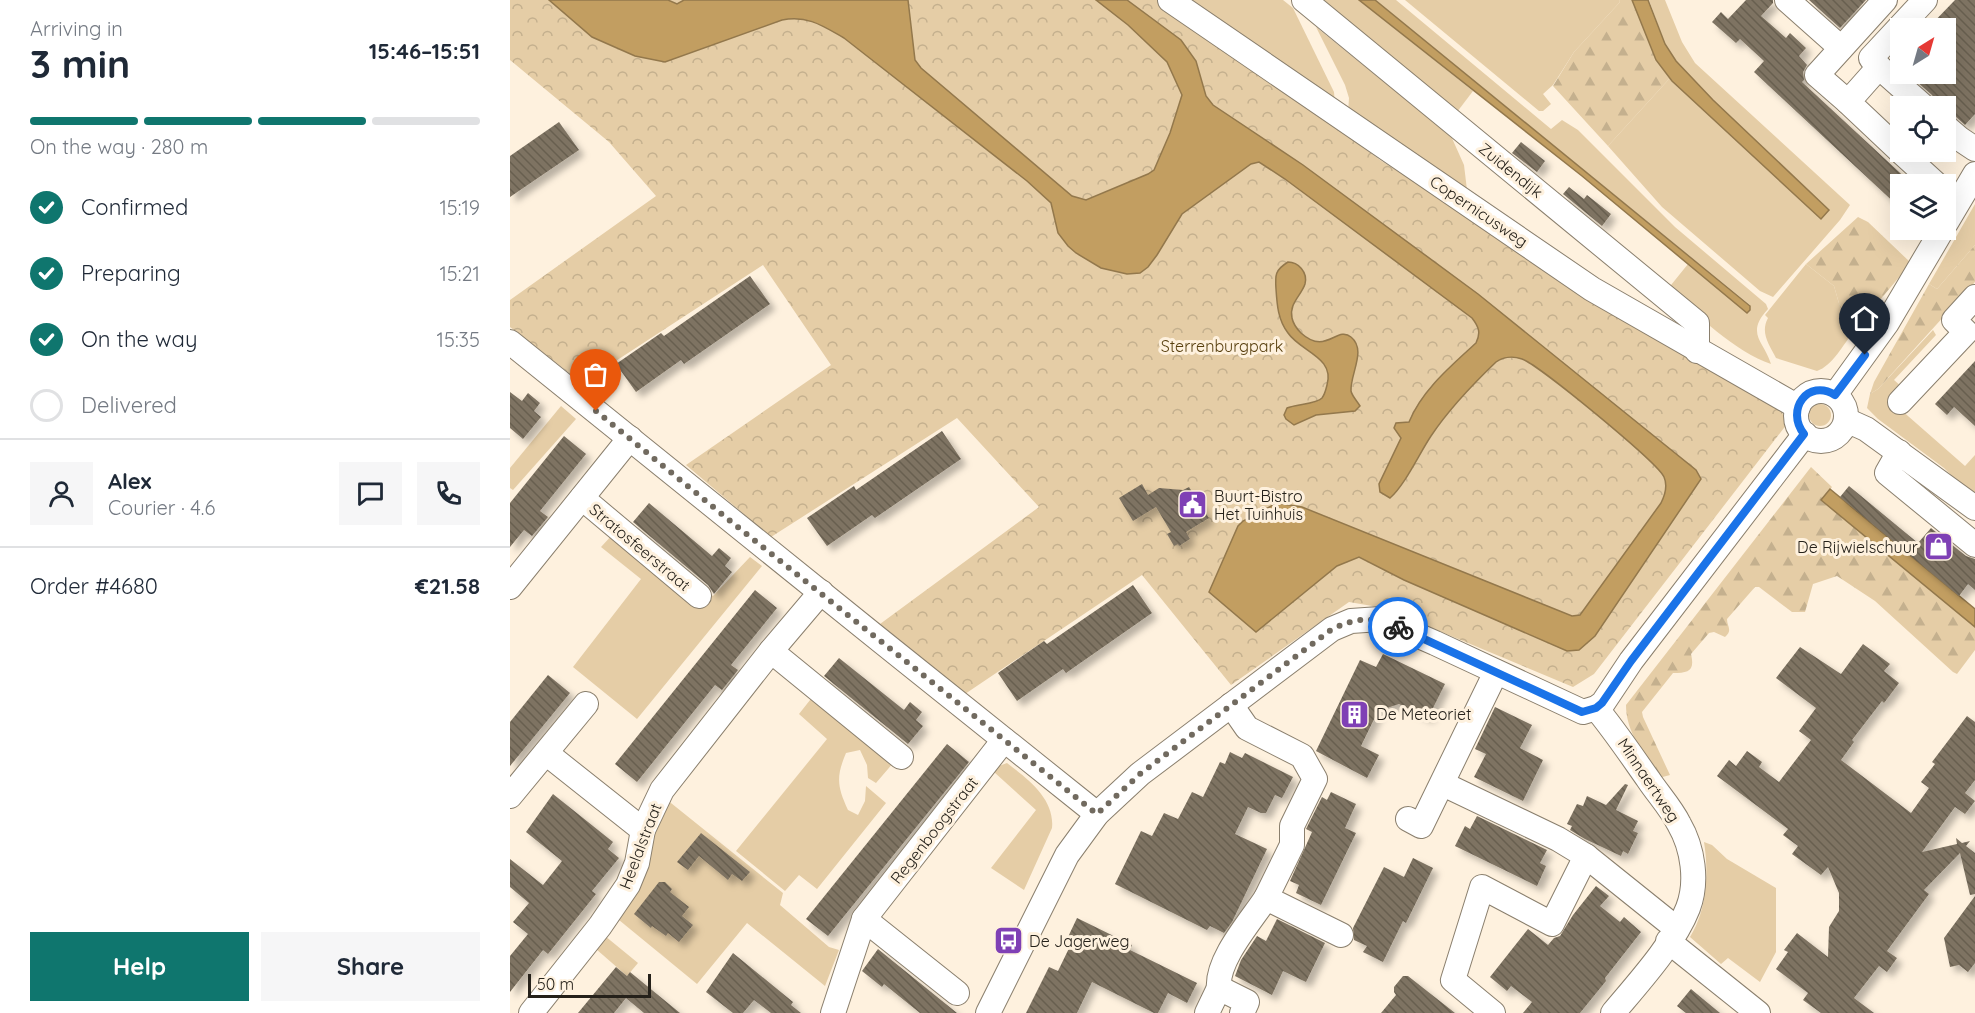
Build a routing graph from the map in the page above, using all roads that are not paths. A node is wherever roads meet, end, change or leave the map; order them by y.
1 (1170, 0) edge
2 (1304, 0) edge
3 (1787, 0) edge
4 (1885, 0) edge
5 (1925, 0) edge
6 (1841, 48) junction
7 (1879, 66) junction
8 (1912, 96) edge
9 (1848, 102) junction
10 (1956, 135) edge
11 (1890, 141) edge
12 (1975, 149) edge
13 (1913, 162) edge
14 (1925, 174) edge
15 (1975, 174) edge
16 (1956, 188) edge
17 (1936, 240) edge
18 (1975, 297) edge
19 (1971, 336) edge
20 (510, 342) edge
21 (1697, 351) junction
22 (1835, 395) junction
23 (1900, 402) dead end
24 (1798, 407) junction
25 (1846, 420) junction
26 (1804, 434) junction
27 (630, 438) junction
28 (1899, 452) junction
29 (582, 498) junction
30 (1975, 508) edge
31 (1975, 545) edge
32 (510, 587) edge
33 (820, 592) junction
34 (699, 596) dead end
35 (771, 651) junction
36 (1496, 672) junction
37 (586, 704) dead end
38 (1232, 705) junction
39 (1596, 708) junction
40 (1004, 741) junction
41 (546, 753) junction
42 (901, 758) dead end
43 (1443, 784) junction
44 (510, 796) edge
45 (1097, 814) junction
46 (1408, 819) dead end
47 (644, 830) junction
48 (1586, 856) junction
49 (1266, 898) junction
50 (864, 919) junction
51 (1341, 934) dead end
52 (1673, 935) junction
53 (1219, 980) junction
54 (957, 993) dead end
55 (531, 1013) edge
56 (833, 1013) edge
57 (988, 1013) edge
58 (1207, 1013) edge
59 (1242, 1013) edge
60 (1493, 1013) edge
61 (1613, 1013) edge
62 (1758, 1013) edge

1 - 21 street, Copernicusweg
2 - 21 street, Zuidendijk
3 - 6 street
4 - 6 street
5 - 7 street
6 - 9 street
7 - 8 street
7 - 9 street
9 - 11 street
10 - 12 street
13 - 14 street
15 - 16 street
17 - 22 street
18 - 19 street
19 - 23 street
20 - 27 street
21 - 24 street, Copernicusweg
22 - 24 street
22 - 25 street
24 - 26 street
25 - 26 street
25 - 28 street
26 - 39 street
27 - 29 street, Stratosfeerstraat
27 - 33 street
28 - 30 street
28 - 31 street
29 - 32 street, Stratosfeerstraat
29 - 34 street, Stratosfeerstraat
33 - 35 street, Heelalstraat
33 - 40 street
35 - 42 street
35 - 47 street, Heelalstraat
36 - 38 street
36 - 39 street
36 - 43 street
37 - 41 street
38 - 45 street
38 - 49 street
39 - 52 street, Minnaertweg
40 - 45 street
40 - 50 street, Regenboogstraat
41 - 44 street
41 - 47 street
43 - 46 street
43 - 48 street
45 - 57 street
47 - 55 street, Heelalstraat
48 - 52 street
48 - 60 street
49 - 51 street
49 - 53 street
50 - 54 street
50 - 56 street, Regenboogstraat
52 - 61 street, Minnaertweg
52 - 62 street
53 - 58 street
53 - 59 street

